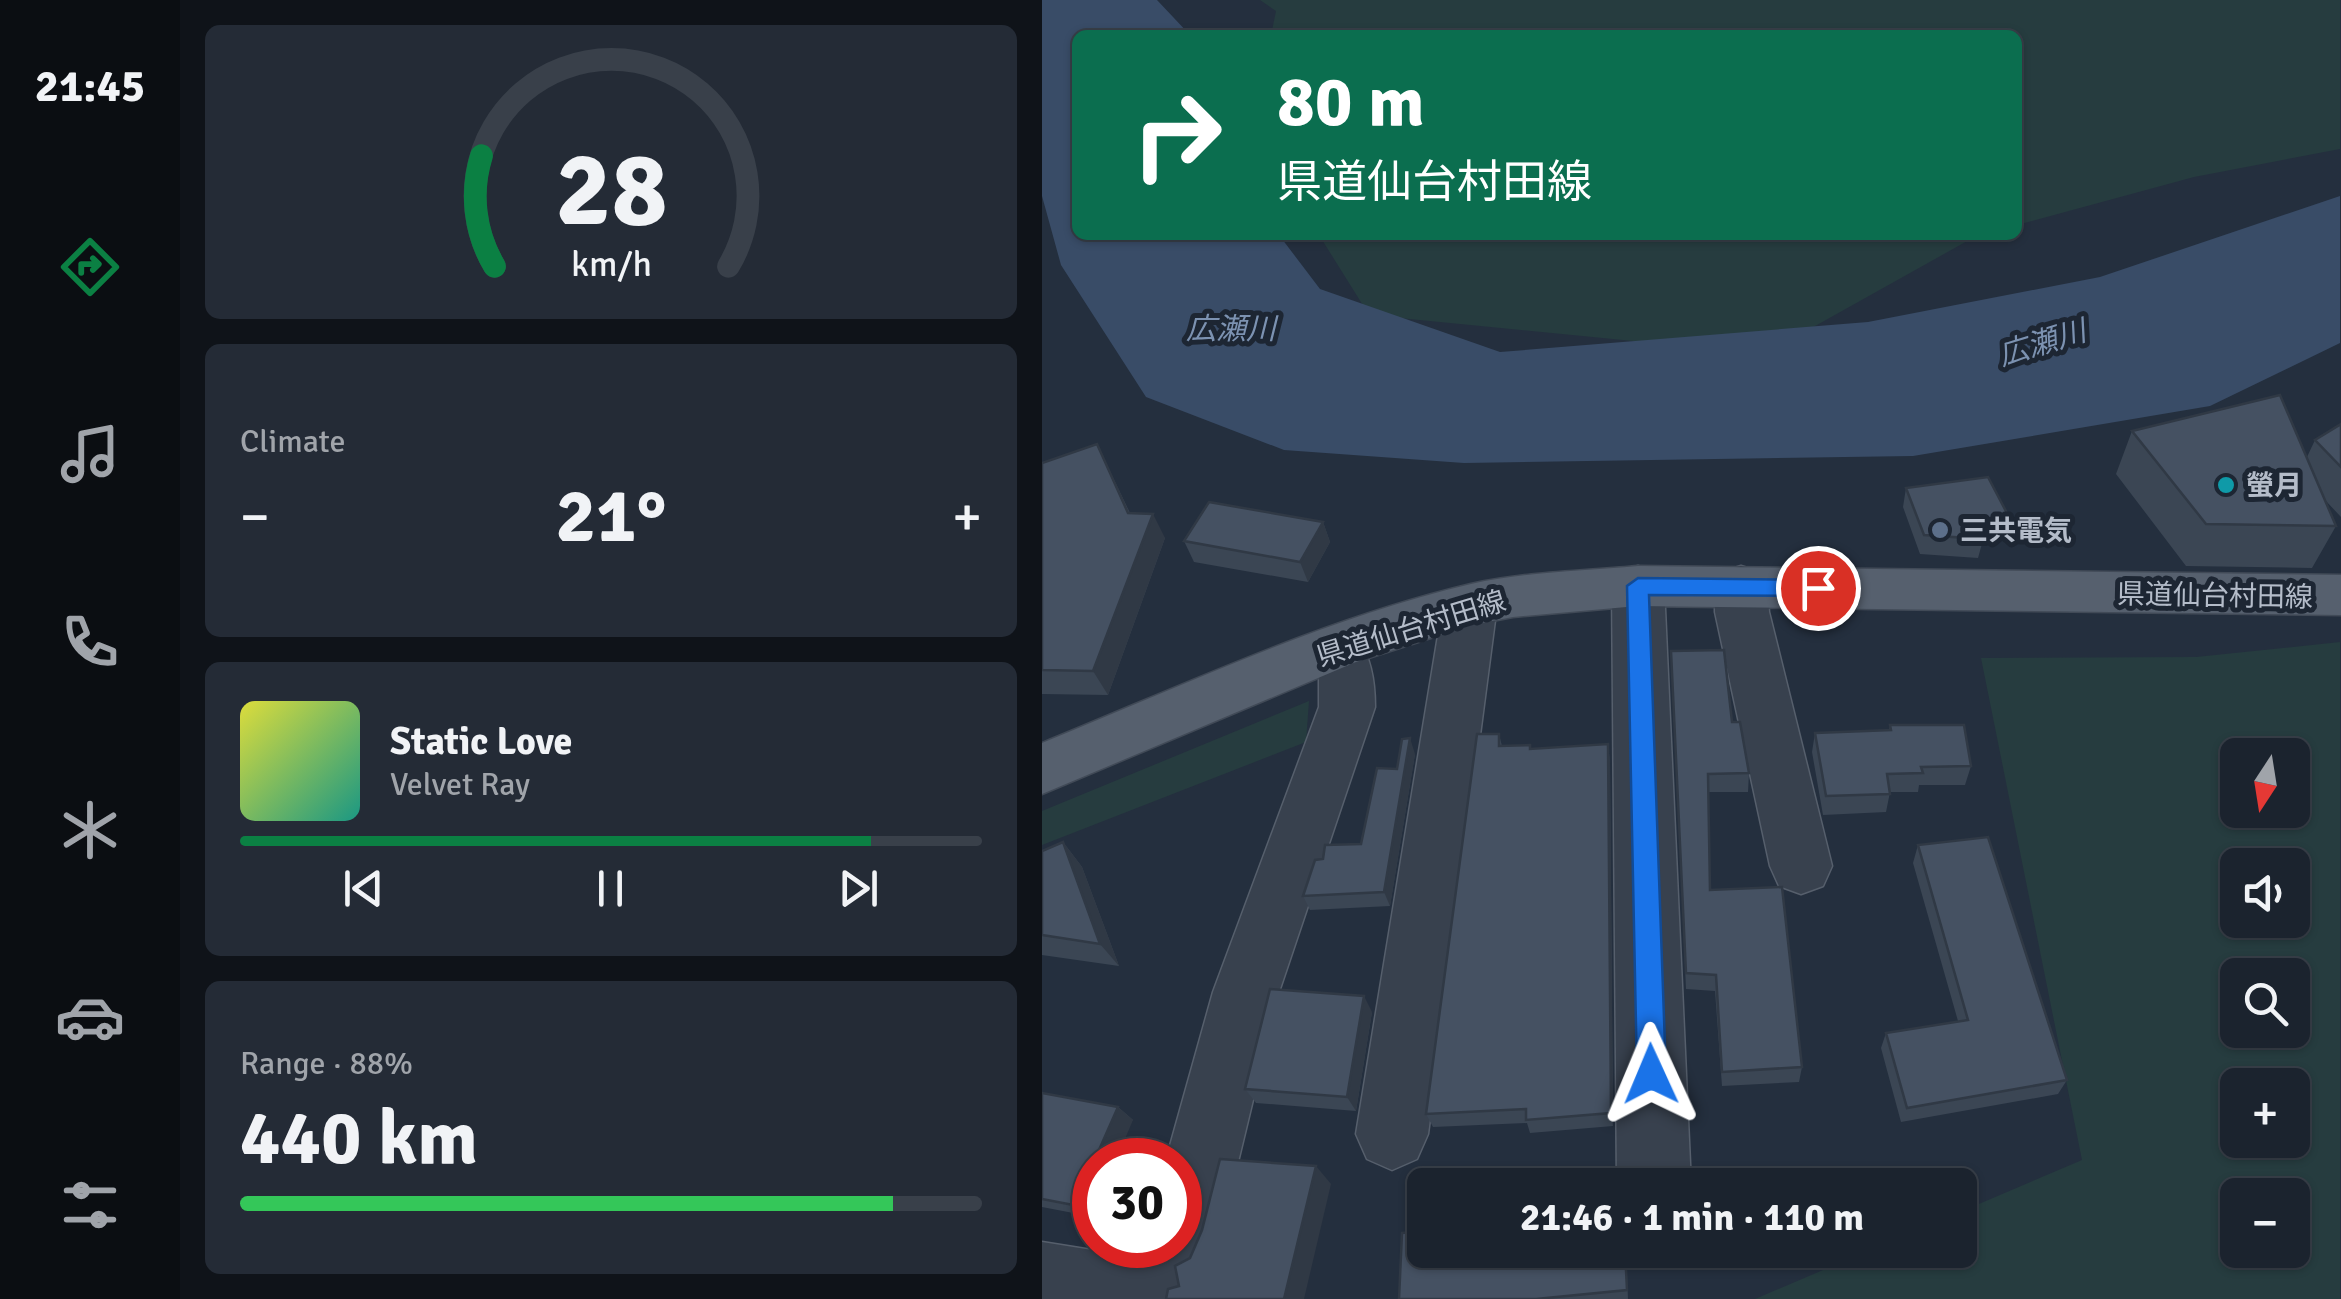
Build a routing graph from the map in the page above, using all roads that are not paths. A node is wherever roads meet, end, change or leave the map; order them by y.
1 (1638, 586) junction
2 (1740, 586) junction
3 (2340, 595) edge
4 (1470, 605) junction
5 (1337, 647) junction
6 (1042, 770) edge
7 (1802, 866) dead end
8 (1392, 1134) dead end
9 (1202, 1161) edge
10 (1654, 1168) edge
11 (1172, 1268) edge
12 (1042, 1280) edge
13 (1161, 1299) edge

1 - 2 main road, 県道仙台村田線
1 - 4 main road, 県道仙台村田線
1 - 10 street
2 - 3 main road, 県道仙台村田線
2 - 7 street
4 - 5 main road, 県道仙台村田線
4 - 8 street
5 - 6 main road, 県道仙台村田線
5 - 9 street
11 - 13 street
12 - 13 street

